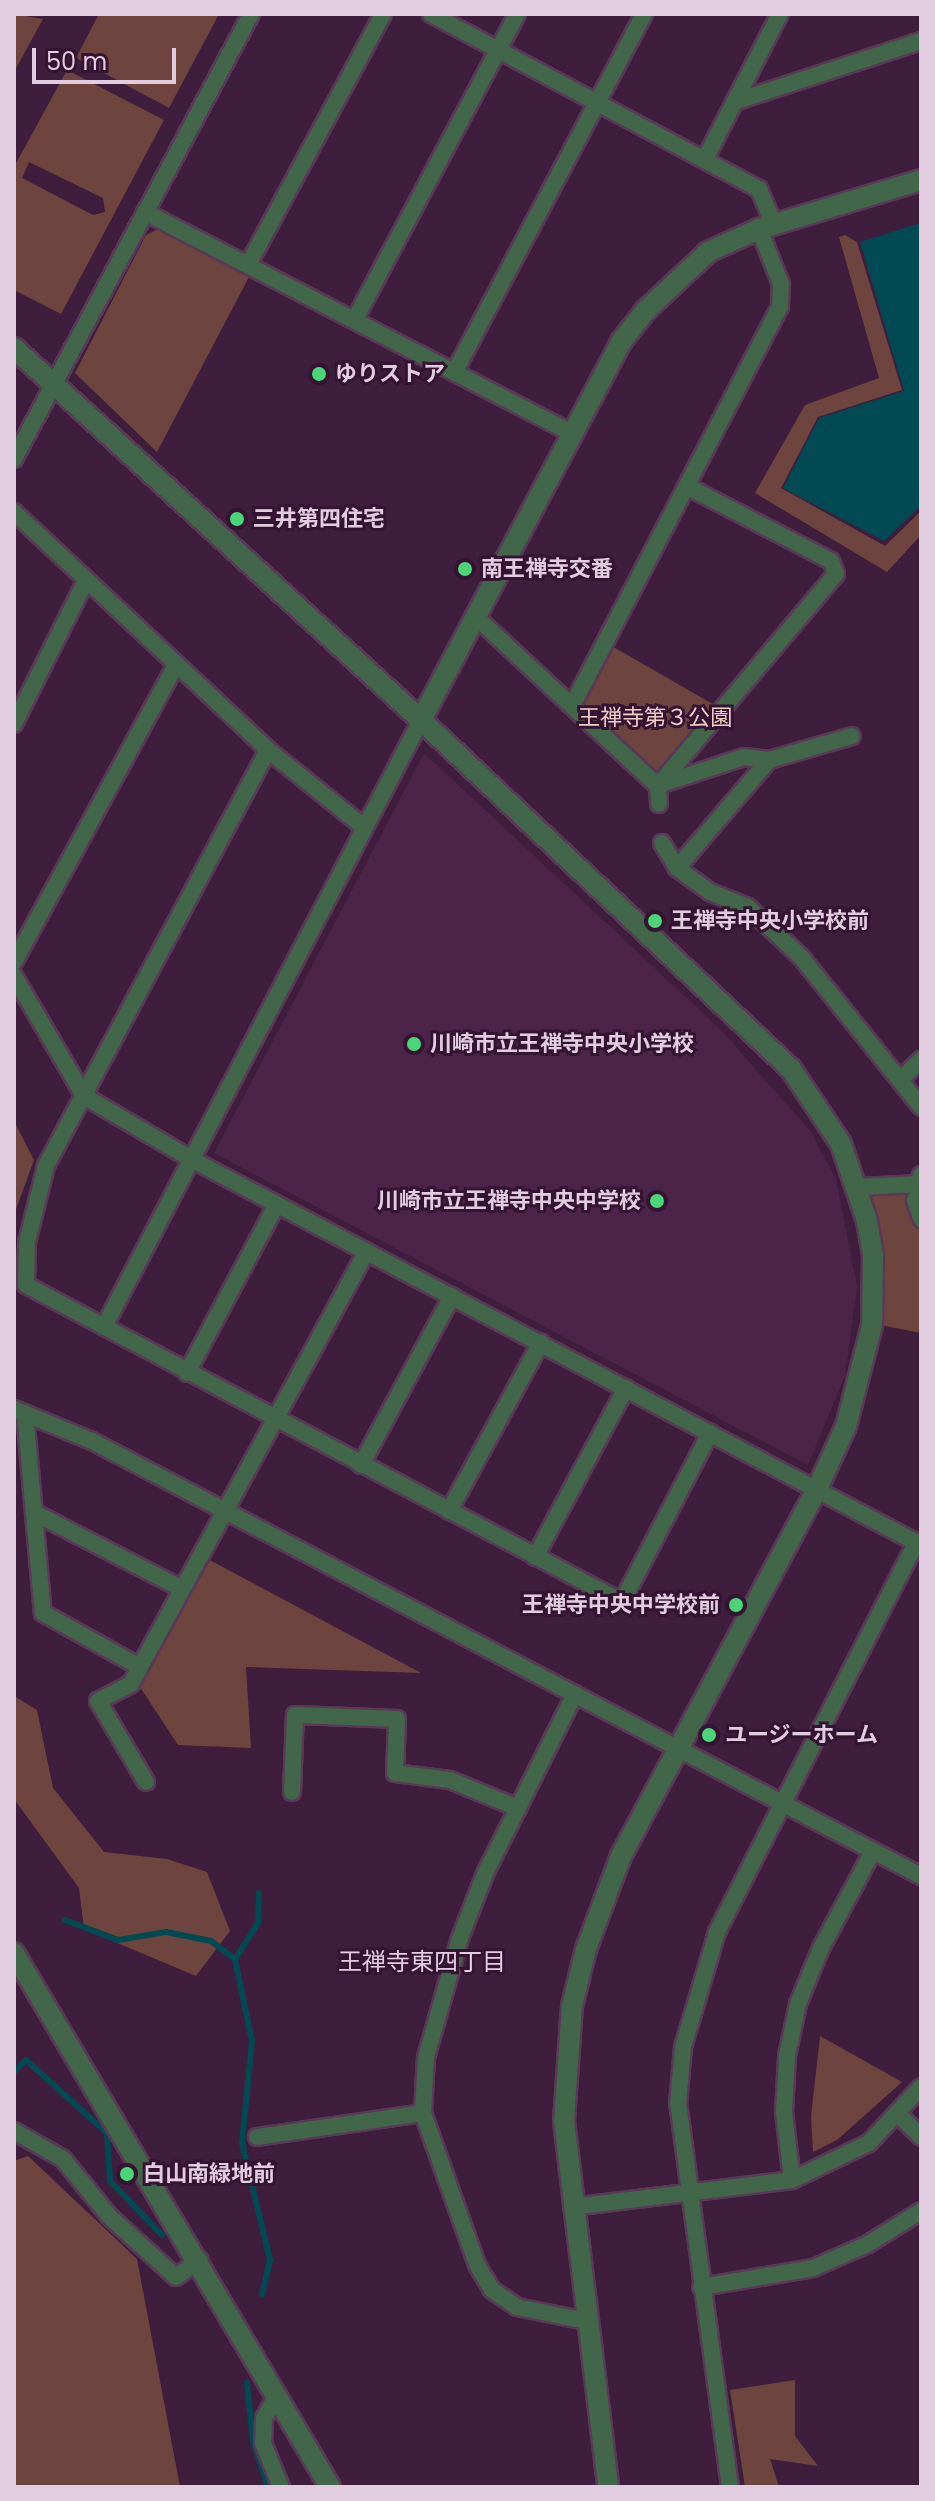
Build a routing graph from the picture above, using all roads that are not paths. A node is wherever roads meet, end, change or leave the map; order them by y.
1 (251, 14) edge
2 (383, 14) edge
3 (431, 14) edge
4 (517, 14) edge
5 (644, 14) edge
6 (780, 14) edge
7 (921, 41) edge
8 (498, 50) junction
9 (598, 102) junction
10 (734, 102) junction
11 (705, 159) junction
12 (921, 180) edge
13 (145, 212) junction
14 (767, 227) junction
15 (248, 265) junction
16 (355, 319) junction
17 (14, 348) edge
18 (455, 371) junction
19 (54, 385) junction
20 (574, 434) junction
21 (14, 459) edge
22 (688, 487) junction
23 (14, 512) edge
24 (85, 582) junction
25 (476, 617) junction
26 (176, 665) junction
27 (572, 706) junction
28 (421, 720) junction
29 (14, 724) edge
30 (852, 736) dead end
31 (268, 750) junction
32 (769, 760) junction
33 (658, 786) junction
34 (659, 804) dead end
35 (365, 828) junction
36 (662, 843) dead end
37 (677, 868) junction
38 (14, 962) edge
39 (14, 976) edge
40 (921, 1060) edge
41 (900, 1080) junction
42 (84, 1096) junction
43 (921, 1107) edge
44 (191, 1159) junction
45 (920, 1181) edge
46 (857, 1187) junction
47 (277, 1204) junction
48 (921, 1219) edge
49 (366, 1252) junction
50 (452, 1296) junction
51 (104, 1327) junction
52 (541, 1342) junction
53 (187, 1373) junction
54 (626, 1388) junction
55 (19, 1411) edge
56 (274, 1420) junction
57 (710, 1433) junction
58 (361, 1465) junction
59 (818, 1487) junction
60 (223, 1509) junction
61 (449, 1511) junction
62 (37, 1514) junction
63 (919, 1544) edge
64 (535, 1557) junction
65 (182, 1589) junction
66 (140, 1667) junction
67 (575, 1694) junction
68 (679, 1749) junction
69 (146, 1782) dead end
70 (292, 1792) dead end
71 (783, 1803) junction
72 (518, 1808) junction
73 (873, 1851) junction
74 (921, 1876) edge
75 (14, 1953) edge
76 (921, 2087) edge
77 (423, 2113) junction
78 (899, 2115) junction
79 (14, 2131) edge
80 (257, 2137) dead end
81 (921, 2137) edge
82 (792, 2180) junction
83 (688, 2194) junction
84 (572, 2207) junction
85 (921, 2211) edge
86 (199, 2260) junction
87 (701, 2287) junction
88 (586, 2321) junction
89 (277, 2395) junction
90 (281, 2487) edge
91 (330, 2487) edge
92 (608, 2487) edge
93 (730, 2487) edge

1 - 13 street
2 - 15 street
3 - 8 street
4 - 8 street
5 - 9 street
6 - 10 street
7 - 10 street
8 - 9 street
8 - 16 street
9 - 11 street
9 - 18 street
10 - 11 street
11 - 14 street
12 - 14 street
13 - 15 street
13 - 19 street
14 - 20 street
14 - 22 street
15 - 16 street
16 - 18 street
17 - 19 street
18 - 20 street
19 - 21 street
19 - 28 street
20 - 25 street
22 - 27 street
22 - 33 street
23 - 24 street
24 - 26 street
24 - 29 street
25 - 27 street
25 - 28 street
26 - 31 street
26 - 38 street
27 - 33 street
28 - 35 street
28 - 46 street
30 - 32 street
31 - 35 street
31 - 42 street
32 - 33 street
32 - 37 street
33 - 34 street
35 - 44 street
36 - 37 street
37 - 41 street
39 - 42 street
40 - 41 street
41 - 43 street
42 - 44 street
42 - 51 street
44 - 47 street
44 - 51 street
45 - 46 street
45 - 48 street
46 - 59 street
47 - 49 street
47 - 53 street
49 - 50 street
49 - 56 street
50 - 52 street
50 - 58 street
51 - 53 street
52 - 54 street
52 - 61 street
53 - 56 street
54 - 57 street
54 - 64 street
55 - 60 street
55 - 62 street
56 - 58 street
56 - 60 street
57 - 59 street
57 - 64 street
58 - 61 street
59 - 63 street
59 - 68 street
60 - 65 street
60 - 67 street
61 - 64 street
62 - 65 street
62 - 66 street
63 - 71 street
65 - 66 street
66 - 69 street
67 - 68 street
67 - 72 street
68 - 71 street
68 - 84 street
70 - 72 street
71 - 73 street
71 - 83 street
72 - 77 street
73 - 74 street
73 - 82 street
75 - 86 street
76 - 78 street
77 - 80 street
77 - 88 street
78 - 81 street
78 - 82 street
79 - 86 street
82 - 83 street
83 - 84 street
83 - 87 street
84 - 88 street
85 - 87 street
86 - 89 street
87 - 93 street
88 - 92 street
89 - 90 street
89 - 91 street

